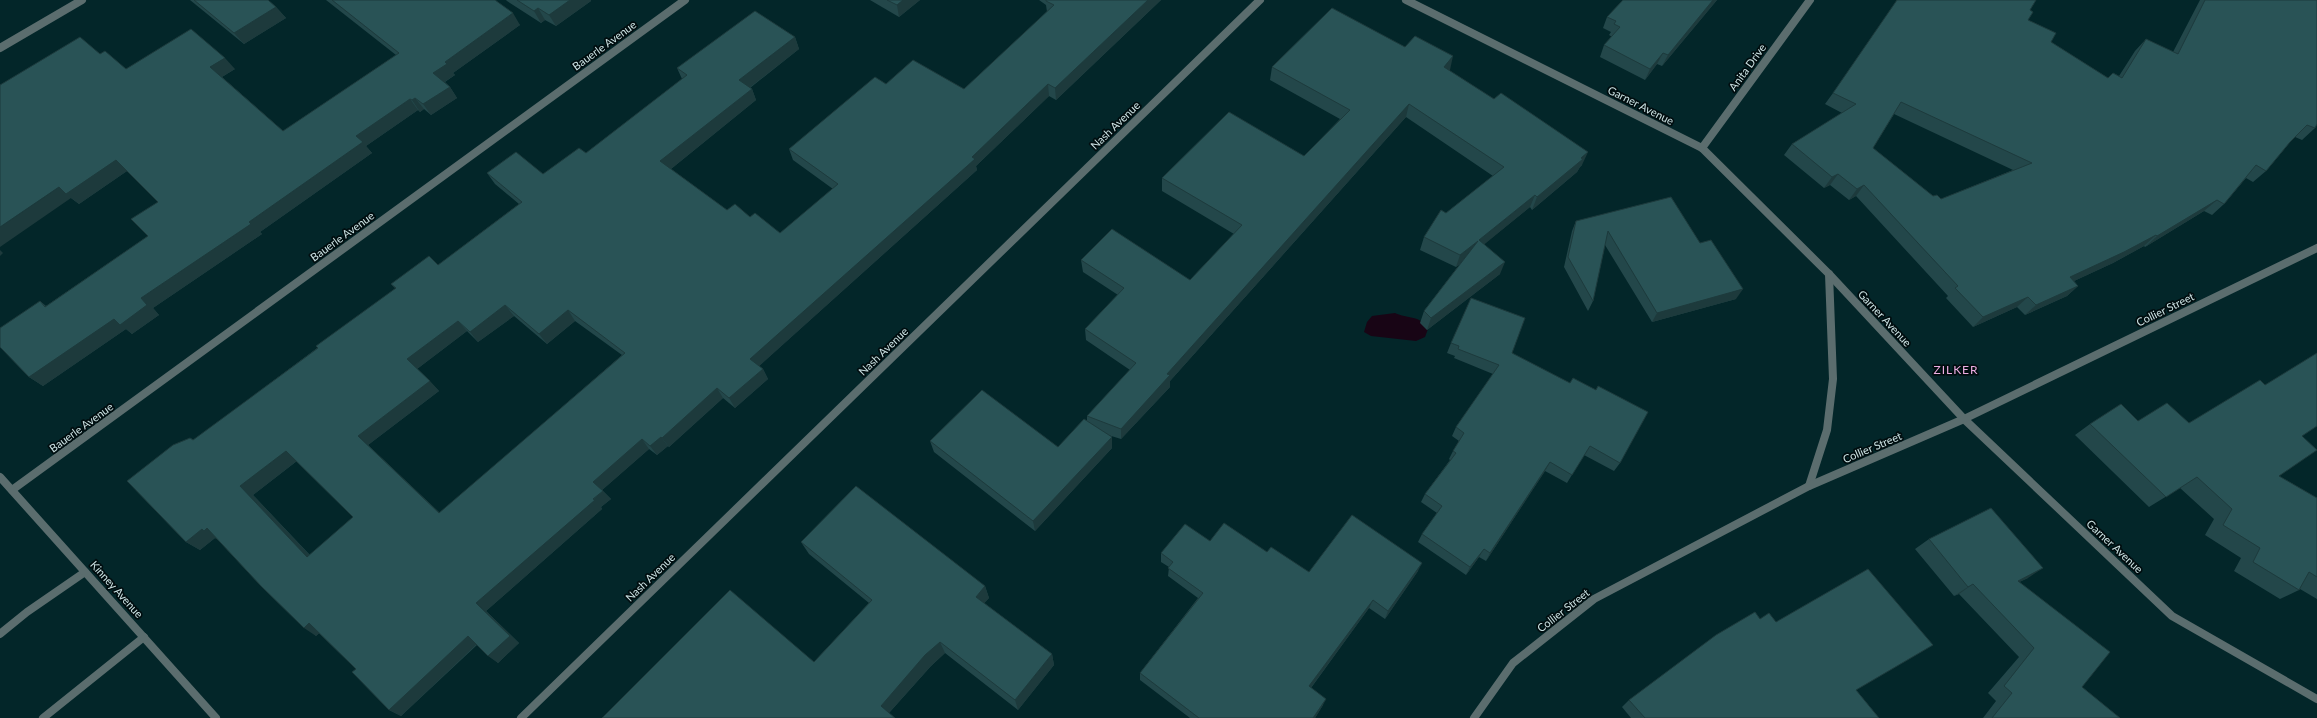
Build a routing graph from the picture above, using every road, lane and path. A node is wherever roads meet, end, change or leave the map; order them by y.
1 (82, 0) edge
2 (685, 0) edge
3 (1260, 0) edge
4 (1406, 0) edge
5 (1810, 0) edge
6 (0, 48) edge
7 (1702, 148) junction
8 (2317, 248) edge
9 (1829, 274) junction
10 (1964, 419) junction
11 (0, 477) edge
12 (1809, 486) junction
13 (12, 490) junction
14 (85, 572) junction
15 (0, 634) edge
16 (144, 637) junction
17 (2317, 699) edge
18 (43, 718) edge
19 (216, 718) edge
20 (521, 718) edge
21 (1474, 718) edge

1 - 6 street
2 - 13 street, Bauerle Avenue
3 - 20 street, Nash Avenue
4 - 7 street, Garner Avenue
5 - 7 street, Anita Drive
7 - 9 street, Garner Avenue
8 - 10 street, Collier Street
9 - 10 street, Garner Avenue
9 - 12 street
10 - 12 street, Collier Street
10 - 17 street, Garner Avenue
11 - 13 street, Kinney Avenue
12 - 21 street, Collier Street
13 - 14 street, Kinney Avenue
14 - 15 street
14 - 16 street, Kinney Avenue
16 - 18 street
16 - 19 street, Kinney Avenue

